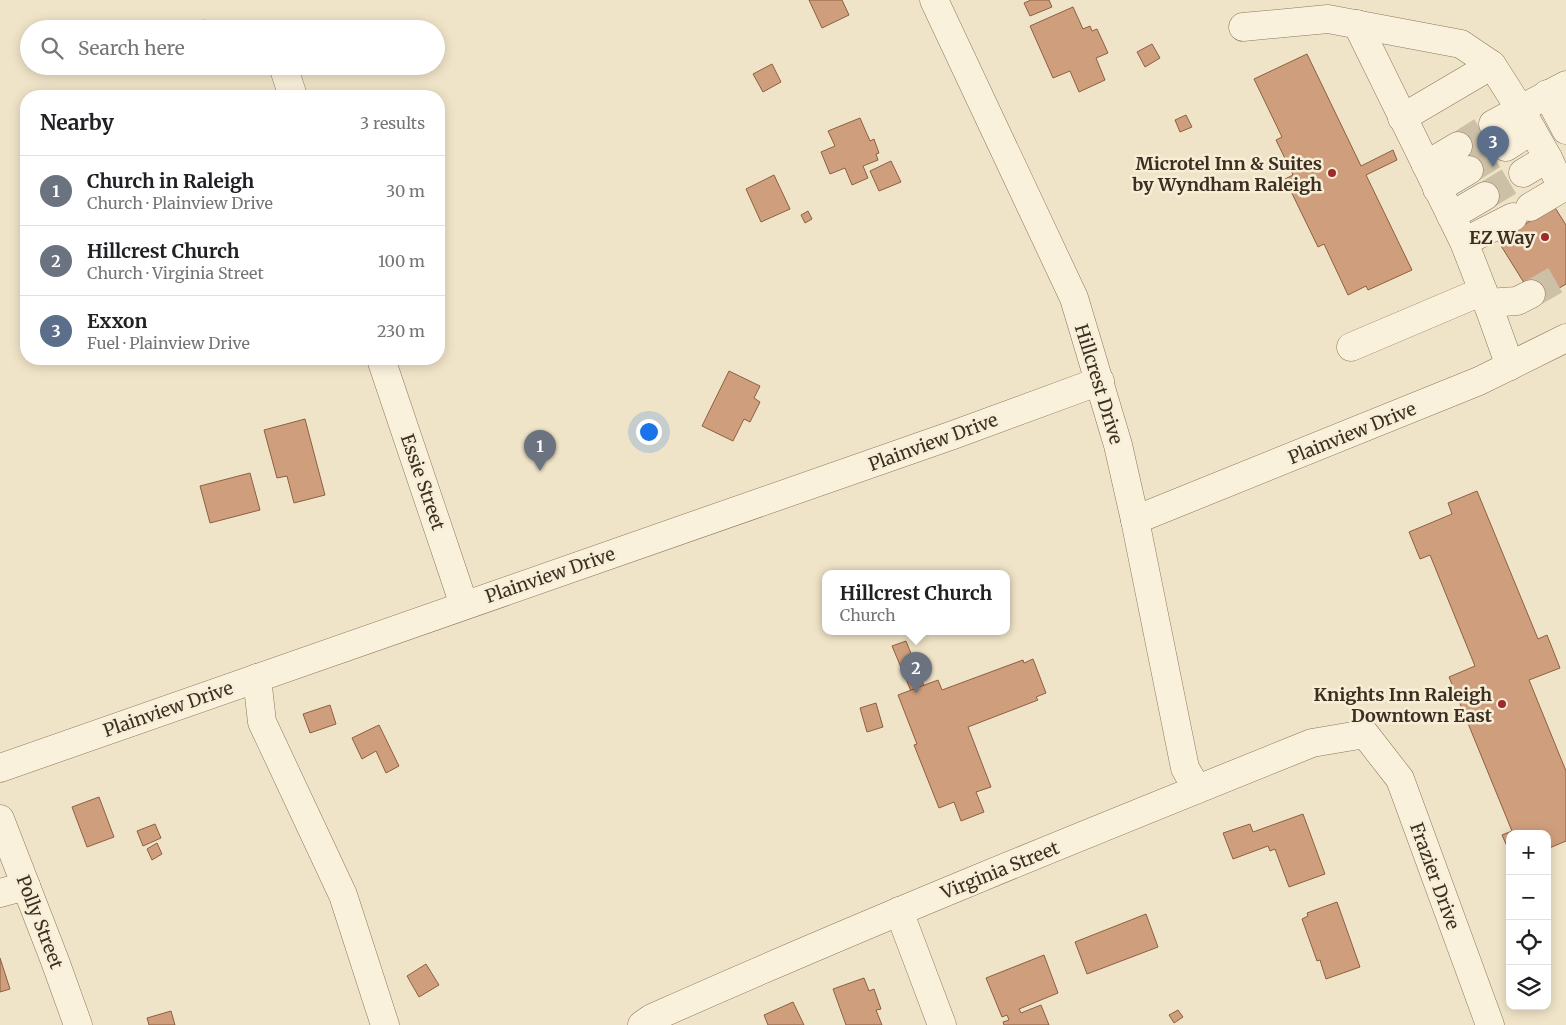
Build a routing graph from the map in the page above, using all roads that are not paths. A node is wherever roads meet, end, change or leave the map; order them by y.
1 (934, 0) edge
2 (1356, 24) junction
3 (1243, 27) dead end
4 (1492, 64) junction
5 (286, 75) edge
6 (291, 90) edge
7 (1557, 90) edge
8 (1402, 118) junction
9 (1526, 119) junction
10 (1566, 130) edge
11 (1500, 135) tunnel mouth
12 (1548, 158) junction
13 (1426, 165) junction
14 (1523, 173) tunnel mouth
15 (1438, 189) junction
16 (1485, 196) tunnel mouth
17 (1451, 216) junction
18 (1464, 242) junction
19 (1531, 294) tunnel mouth
20 (1485, 297) junction
21 (1566, 338) edge
22 (1351, 347) dead end
23 (383, 365) edge
24 (1510, 366) junction
25 (1100, 381) junction
26 (1135, 520) junction
27 (464, 605) junction
28 (257, 678) junction
29 (1365, 734) joint
30 (0, 768) edge
31 (1197, 789) junction
32 (0, 819) edge
33 (26, 886) junction
34 (0, 894) edge
35 (899, 911) junction
36 (78, 1025) edge
37 (385, 1025) edge
38 (642, 1025) edge
39 (942, 1025) edge
40 (1490, 1025) edge

1 - 25 street, Hillcrest Drive
2 - 3 street
2 - 4 street
2 - 8 street
4 - 8 street
4 - 9 street
5 - 6 street
7 - 9 street
7 - 10 street
8 - 13 street
9 - 11 street
9 - 12 street
12 - 14 street
12 - 18 street
13 - 15 street
13 - 15 street
15 - 17 street
16 - 17 street
17 - 18 street
18 - 20 street
19 - 20 street
20 - 22 street
20 - 24 street
21 - 24 street, Plainview Drive
23 - 27 street, Essie Street
24 - 26 street, Plainview Drive
25 - 26 street, Hillcrest Drive
25 - 27 street, Plainview Drive
26 - 31 street, Hillcrest Drive
27 - 28 street, Plainview Drive
28 - 30 street, Plainview Drive
28 - 37 street
29 - 31 street, Virginia Street
29 - 40 street, Frazier Drive
31 - 35 street, Virginia Street
32 - 33 street, Polly Street
33 - 34 street
33 - 36 street, Polly Street
35 - 38 street, Virginia Street
35 - 39 street

